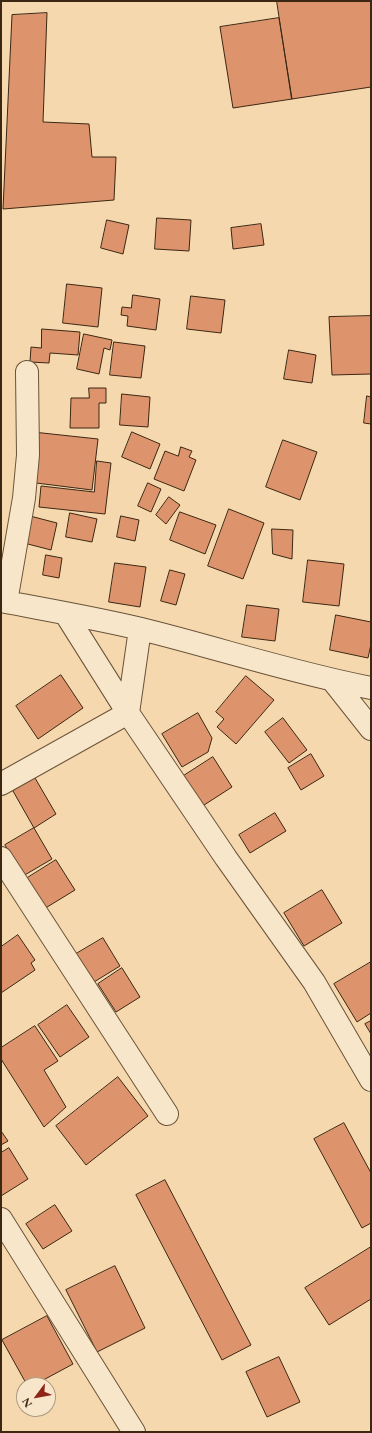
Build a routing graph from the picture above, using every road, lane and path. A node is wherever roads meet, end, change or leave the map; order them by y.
1 (27, 372) dead end
2 (4, 601) edge
3 (65, 613) junction
4 (140, 629) junction
5 (332, 681) junction
6 (371, 688) edge
7 (128, 713) junction
8 (371, 729) edge
9 (1, 784) edge
10 (1, 858) edge
11 (371, 1080) edge
12 (167, 1114) dead end
13 (1, 1219) edge
14 (134, 1432) edge

1 - 2 street
2 - 3 street
3 - 4 street
3 - 7 street
4 - 5 street
4 - 7 street
5 - 6 street
5 - 8 street
7 - 9 street
7 - 11 street
10 - 12 street
13 - 14 street

